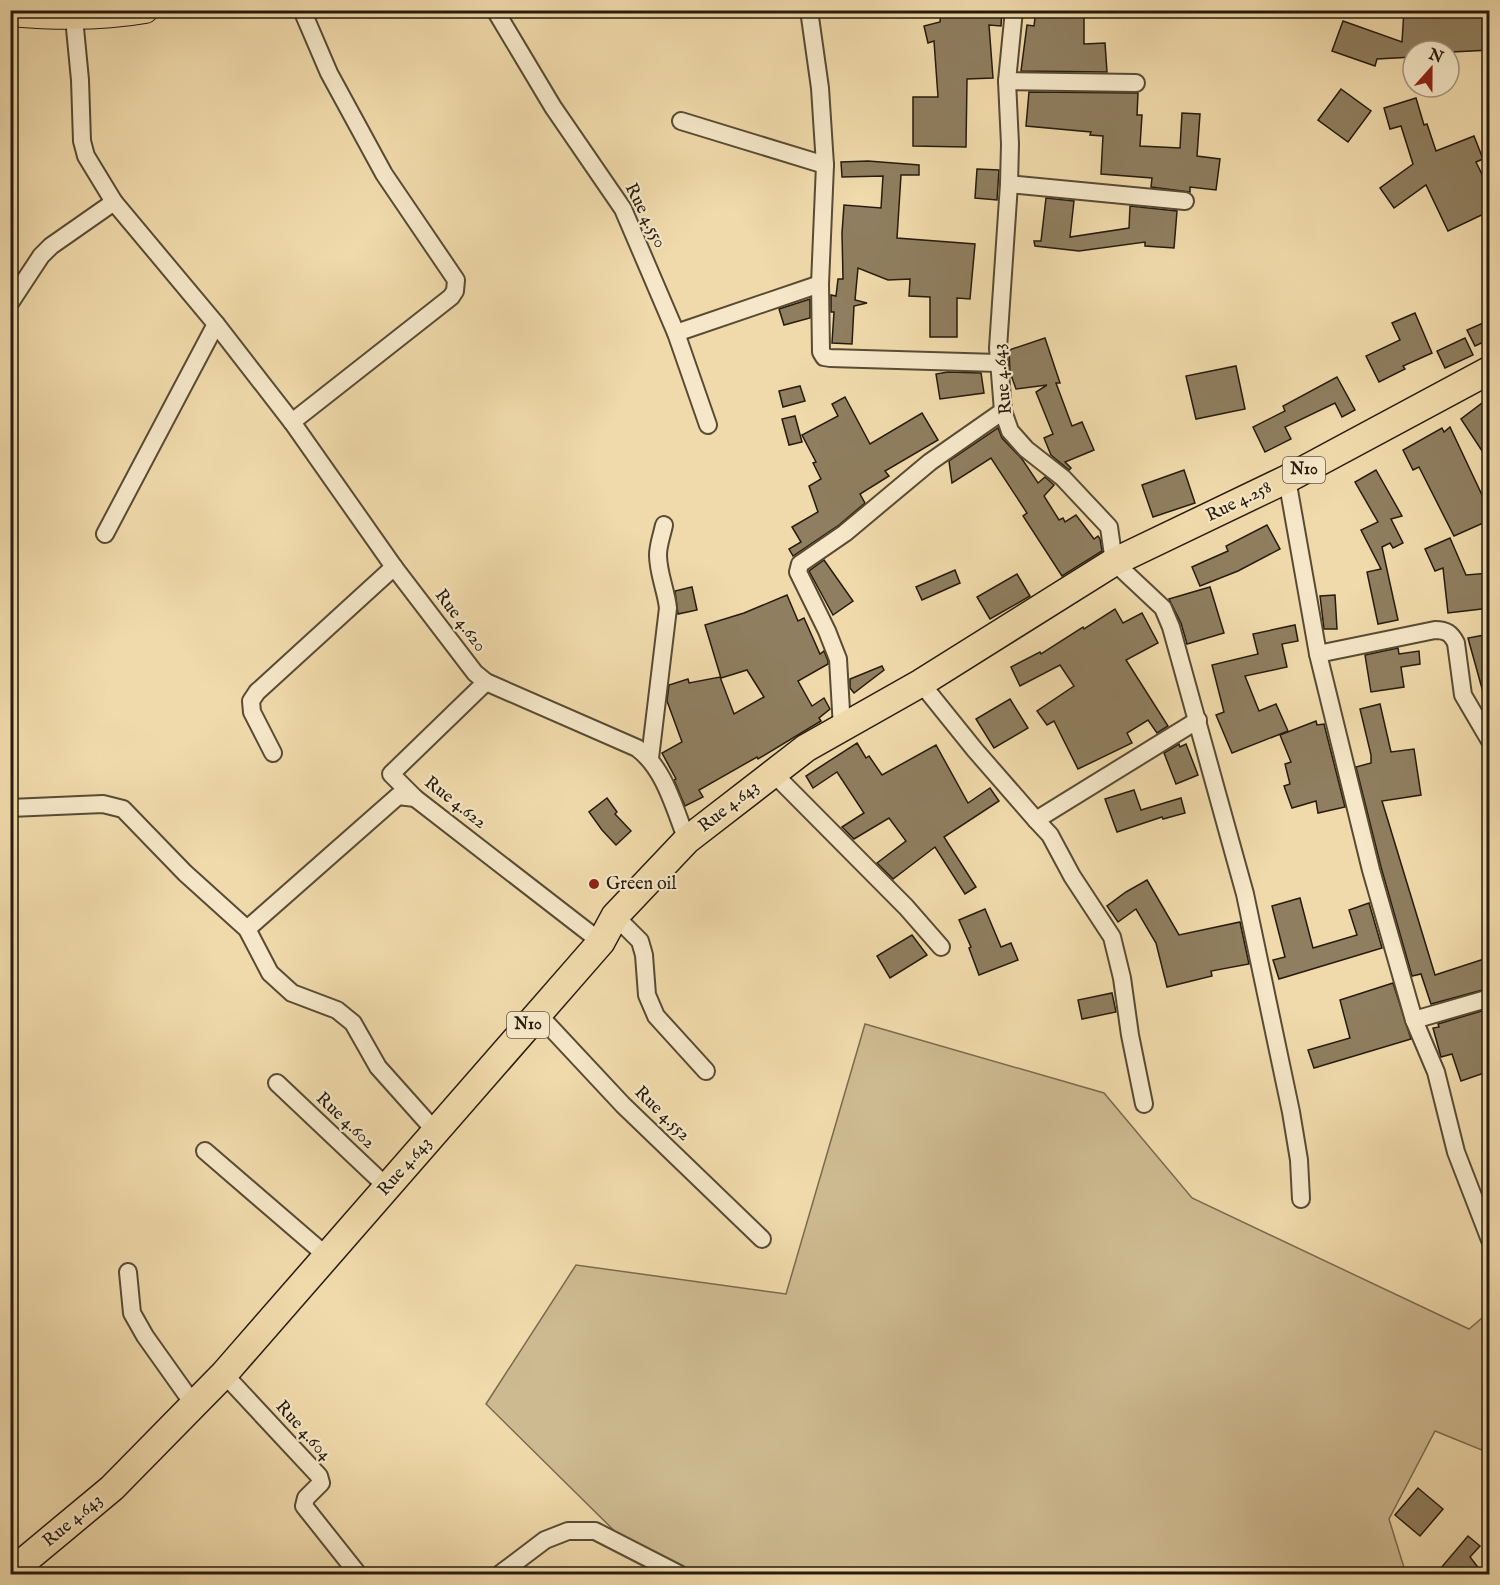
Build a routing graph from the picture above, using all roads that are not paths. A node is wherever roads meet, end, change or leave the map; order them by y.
1 (145, 10) edge
2 (302, 10) edge
3 (495, 10) edge
4 (809, 10) edge
5 (1014, 10) edge
6 (10, 13) edge
7 (74, 18) junction
8 (1007, 81) junction
9 (1136, 83) dead end
10 (681, 121) dead end
11 (825, 165) junction
12 (1009, 184) junction
13 (1185, 201) dead end
14 (114, 202) junction
15 (820, 284) junction
16 (10, 303) edge
17 (216, 324) junction
18 (676, 333) junction
19 (998, 363) junction
20 (1490, 370) edge
21 (1003, 411) junction
22 (292, 422) junction
23 (708, 425) dead end
24 (1287, 479) junction
25 (664, 525) dead end
26 (105, 534) dead end
27 (1114, 562) junction
28 (394, 567) junction
29 (1318, 654) junction
30 (486, 682) junction
31 (921, 683) junction
32 (1198, 720) junction
33 (842, 728) junction
34 (1490, 741) edge
35 (273, 753) dead end
36 (650, 758) junction
37 (773, 773) junction
38 (415, 798) junction
39 (10, 808) edge
40 (1036, 820) junction
41 (687, 840) junction
42 (615, 916) junction
43 (247, 929) junction
44 (601, 942) junction
45 (941, 947) dead end
46 (1490, 998) edge
47 (538, 1014) junction
48 (1413, 1020) junction
49 (706, 1071) dead end
50 (277, 1083) dead end
51 (1144, 1104) dead end
52 (436, 1131) junction
53 (205, 1151) dead end
54 (388, 1188) junction
55 (1301, 1198) dead end
56 (762, 1239) dead end
57 (1490, 1240) edge
58 (328, 1257) junction
59 (128, 1272) dead end
60 (224, 1374) junction
61 (194, 1405) junction
62 (10, 1573) edge
63 (358, 1575) edge
64 (500, 1575) edge
65 (679, 1575) edge

1 - 7 main road
2 - 22 street
3 - 18 street, Rue 4.550
4 - 11 street
5 - 8 street, Rue 4.643
6 - 7 main road
7 - 14 street, Rue 4.620
8 - 9 street
8 - 12 street, Rue 4.643
10 - 11 street
11 - 15 street
12 - 13 street
12 - 19 street, Rue 4.643
14 - 16 street
14 - 17 street, Rue 4.620
15 - 18 street
15 - 19 street
17 - 22 street, Rue 4.620
17 - 26 street
18 - 23 street, Rue 4.550
19 - 21 street, Rue 4.643
20 - 24 highway, Rue 4.258 / N10
21 - 27 street, Rue 4.643
21 - 33 street
22 - 28 street, Rue 4.620
24 - 27 highway, Rue 4.258 / N10
24 - 29 street
25 - 36 street
27 - 31 highway, Rue 4.643 / N10
27 - 32 street
28 - 30 street, Rue 4.620
28 - 35 street
29 - 34 street
29 - 48 street
30 - 36 street, Rue 4.620
30 - 38 street, Rue 4.622
31 - 33 highway, Rue 4.643 / N10
31 - 40 street
32 - 40 street
32 - 55 street
33 - 37 highway, Rue 4.643 / N10
36 - 41 street, Rue 4.620
37 - 41 highway, Rue 4.643 / N10
37 - 45 street
38 - 43 street
38 - 44 street, Rue 4.622
39 - 43 street
40 - 51 street
41 - 42 highway, Rue 4.643 / N10
42 - 44 highway, Rue 4.643 / N10
42 - 49 street
43 - 52 street
44 - 47 highway, Rue 4.643 / N10
46 - 48 street
47 - 52 highway, Rue 4.643 / N10
47 - 56 street, Rue 4.552
48 - 57 street
50 - 54 street, Rue 4.602
52 - 54 highway, Rue 4.643 / N10
53 - 58 street
54 - 58 highway, Rue 4.643 / N10
58 - 60 highway, Rue 4.643 / N10
59 - 61 street
60 - 61 highway, Rue 4.643 / N10
60 - 63 street, Rue 4.604
61 - 62 highway, Rue 4.643 / N10
64 - 65 street

